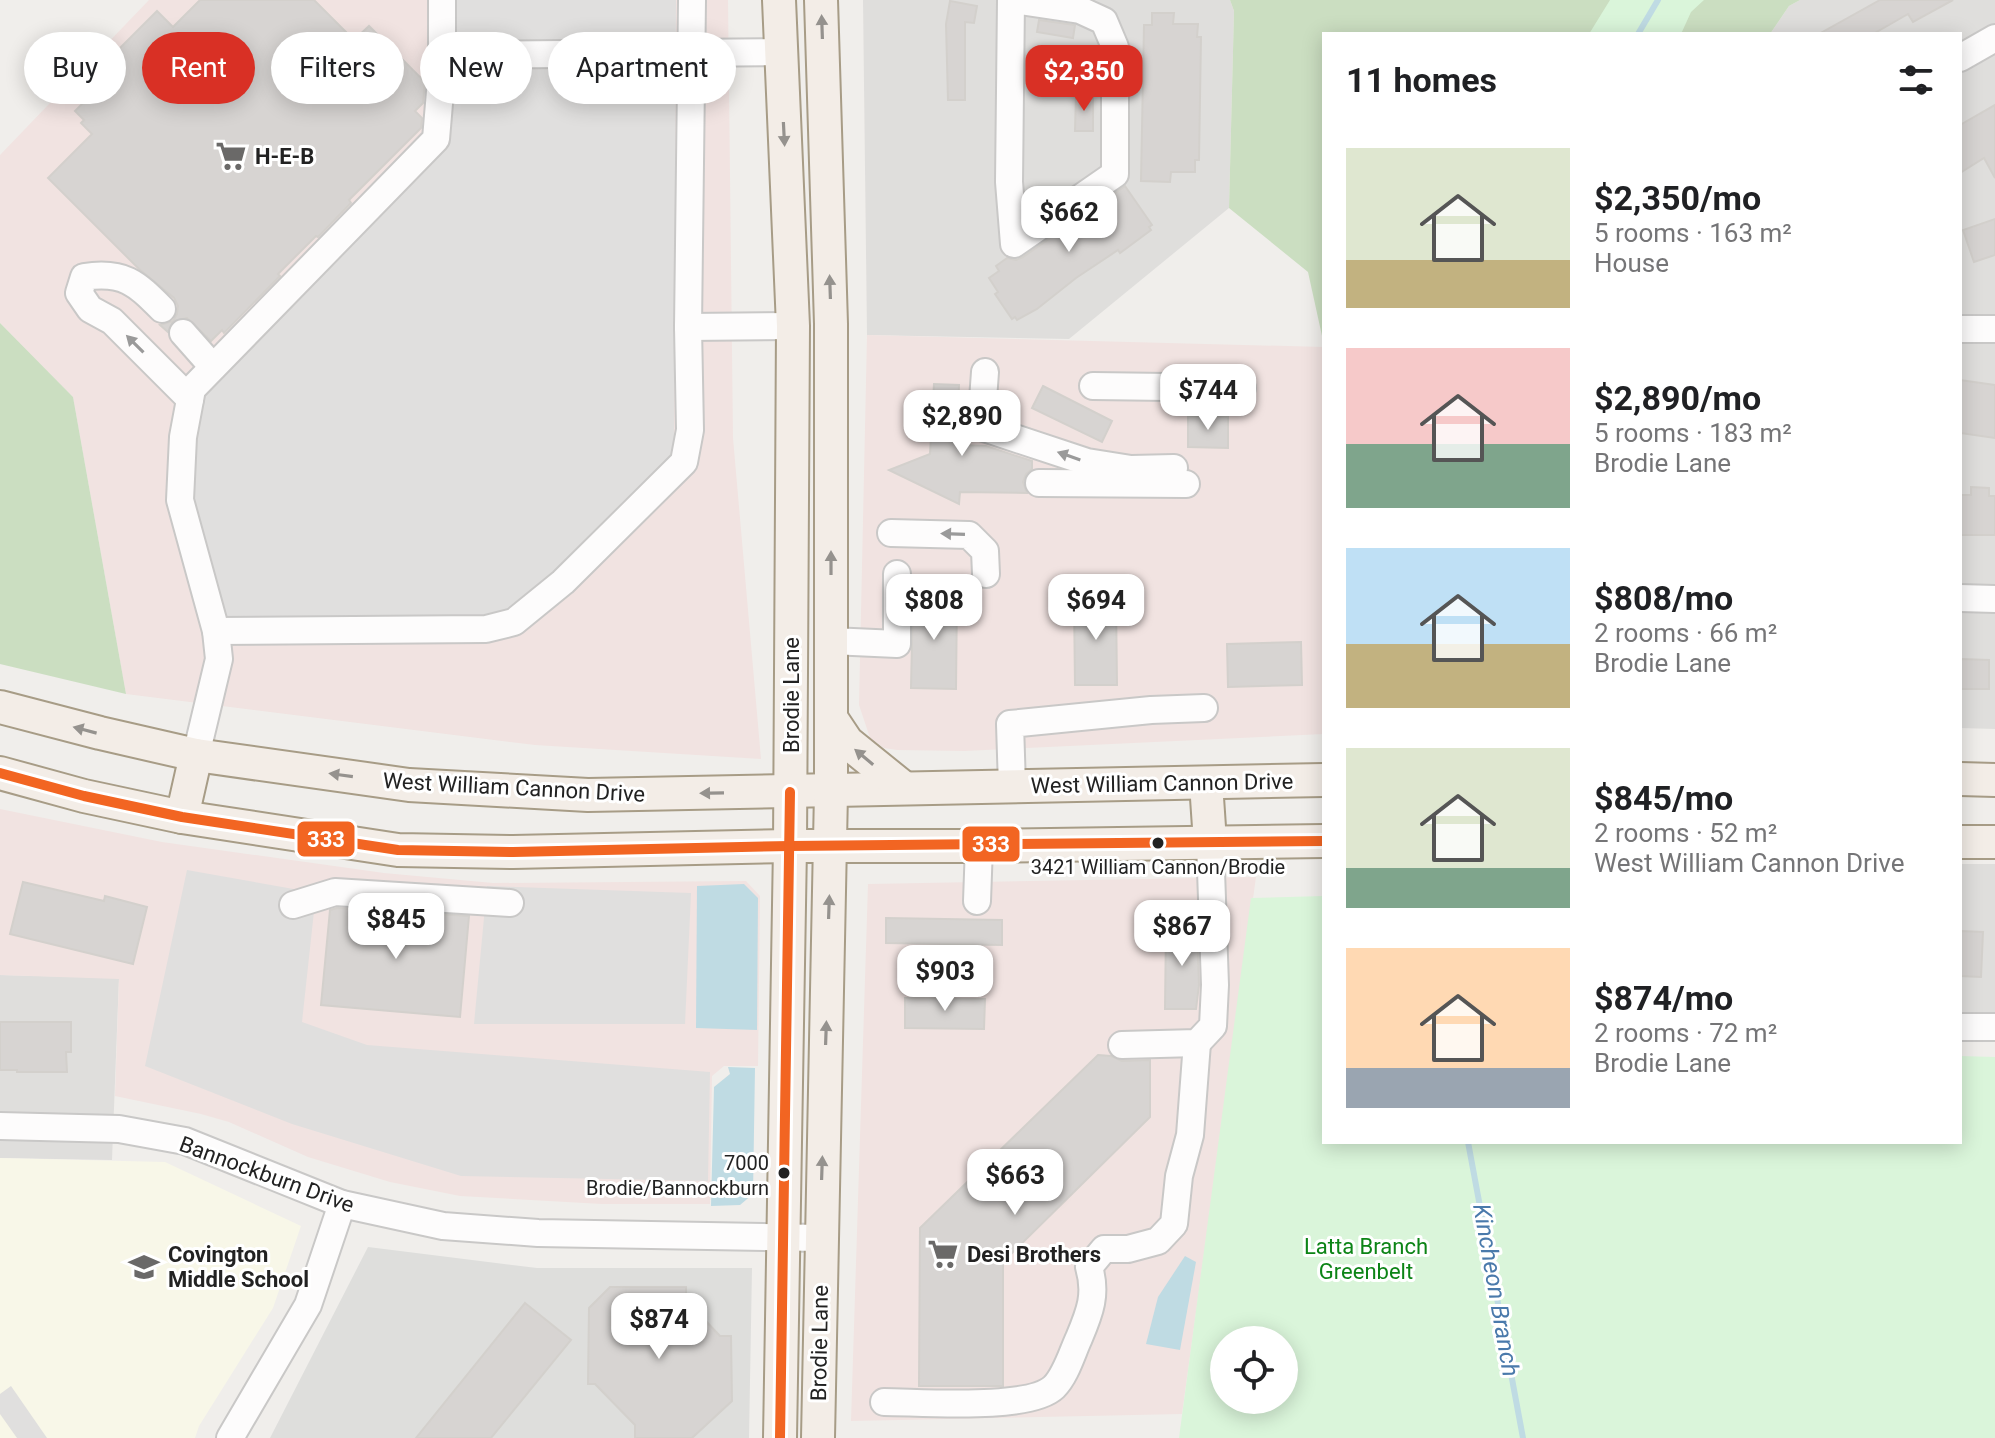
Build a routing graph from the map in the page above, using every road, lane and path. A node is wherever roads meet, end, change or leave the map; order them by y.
1 (442, 0) edge
2 (692, 0) edge
3 (779, 0) edge
4 (821, 0) edge
5 (1013, 0) edge
6 (442, 32) edge
7 (692, 32) edge
8 (1995, 38) edge
9 (736, 52) edge
10 (780, 52) junction
11 (1962, 57) edge
12 (438, 104) edge
13 (691, 104) edge
14 (162, 309) dead end
15 (793, 326) junction
16 (688, 327) junction
17 (1962, 329) edge
18 (1995, 329) edge
19 (183, 333) dead end
20 (213, 367) junction
21 (985, 372) dead end
22 (1093, 386) dead end
23 (1242, 388) dead end
24 (190, 399) junction
25 (1039, 483) dead end
26 (891, 533) dead end
27 (897, 574) dead end
28 (986, 574) dead end
29 (1962, 598) edge
30 (1995, 599) edge
31 (216, 631) junction
32 (831, 641) junction
33 (0, 707) edge
34 (1204, 708) dead end
35 (831, 718) junction
36 (196, 755) junction
37 (0, 773) edge
38 (1962, 779) edge
39 (1315, 780) edge
40 (1995, 780) edge
41 (1206, 783) junction
42 (1012, 786) junction
43 (904, 788) junction
44 (790, 792) junction
45 (831, 792) junction
46 (182, 817) junction
47 (1318, 841) edge
48 (1210, 842) junction
49 (1962, 842) edge
50 (1995, 842) edge
51 (790, 846) junction
52 (831, 846) junction
53 (979, 846) junction
54 (977, 901) dead end
55 (510, 903) dead end
56 (293, 905) dead end
57 (1962, 1027) edge
58 (1995, 1027) edge
59 (1197, 1043) junction
60 (1122, 1045) dead end
61 (0, 1126) edge
62 (342, 1204) junction
63 (782, 1237) junction
64 (820, 1238) junction
65 (884, 1402) dead end
66 (230, 1438) edge
67 (780, 1438) edge
68 (818, 1438) edge

1 - 6 street
2 - 7 street
3 - 10 main road, Brodie Lane
32 -> 4 main road, Brodie Lane
5 - 5 street
8 - 11 street
9 - 10 street
10 -> 15 main road, Brodie Lane
12 - 20 street
13 - 16 street
24 -> 14 street
15 - 16 street
15 - 44 main road, Brodie Lane
16 - 31 street
17 - 18 street
19 - 20 street
20 - 24 street
25 -> 21 street
22 - 23 street
24 - 31 street
28 -> 26 street
27 - 32 street
29 - 30 street
31 - 36 street
32 - 35 main road, Brodie Lane
36 -> 33 main road, West William Cannon Drive
34 - 42 street
43 -> 35 main road
35 - 45 main road, Brodie Lane
44 -> 36 main road, West William Cannon Drive
36 - 46 main road
37 - 46 main road
38 - 40 main road
39 - 41 main road, West William Cannon Drive
41 - 42 main road, West William Cannon Drive
41 - 48 main road
42 - 43 main road, West William Cannon Drive
43 - 45 main road, West William Cannon Drive
44 - 45 main road, West William Cannon Drive
44 - 51 main road, Brodie Lane
45 - 52 main road, Brodie Lane
46 - 51 main road
47 - 48 main road
48 - 53 main road
48 - 59 street
49 - 50 main road
51 - 52 main road
51 - 63 main road, Brodie Lane
52 - 53 main road
64 -> 52 main road, Brodie Lane
53 - 54 street
55 - 56 street
57 - 58 street
59 - 60 street
59 - 65 street
61 - 62 street, Bannockburn Drive
62 - 63 street, Bannockburn Drive
62 - 66 street
63 - 64 street, Bannockburn Drive
63 - 67 main road, Brodie Lane
64 - 68 main road, Brodie Lane

